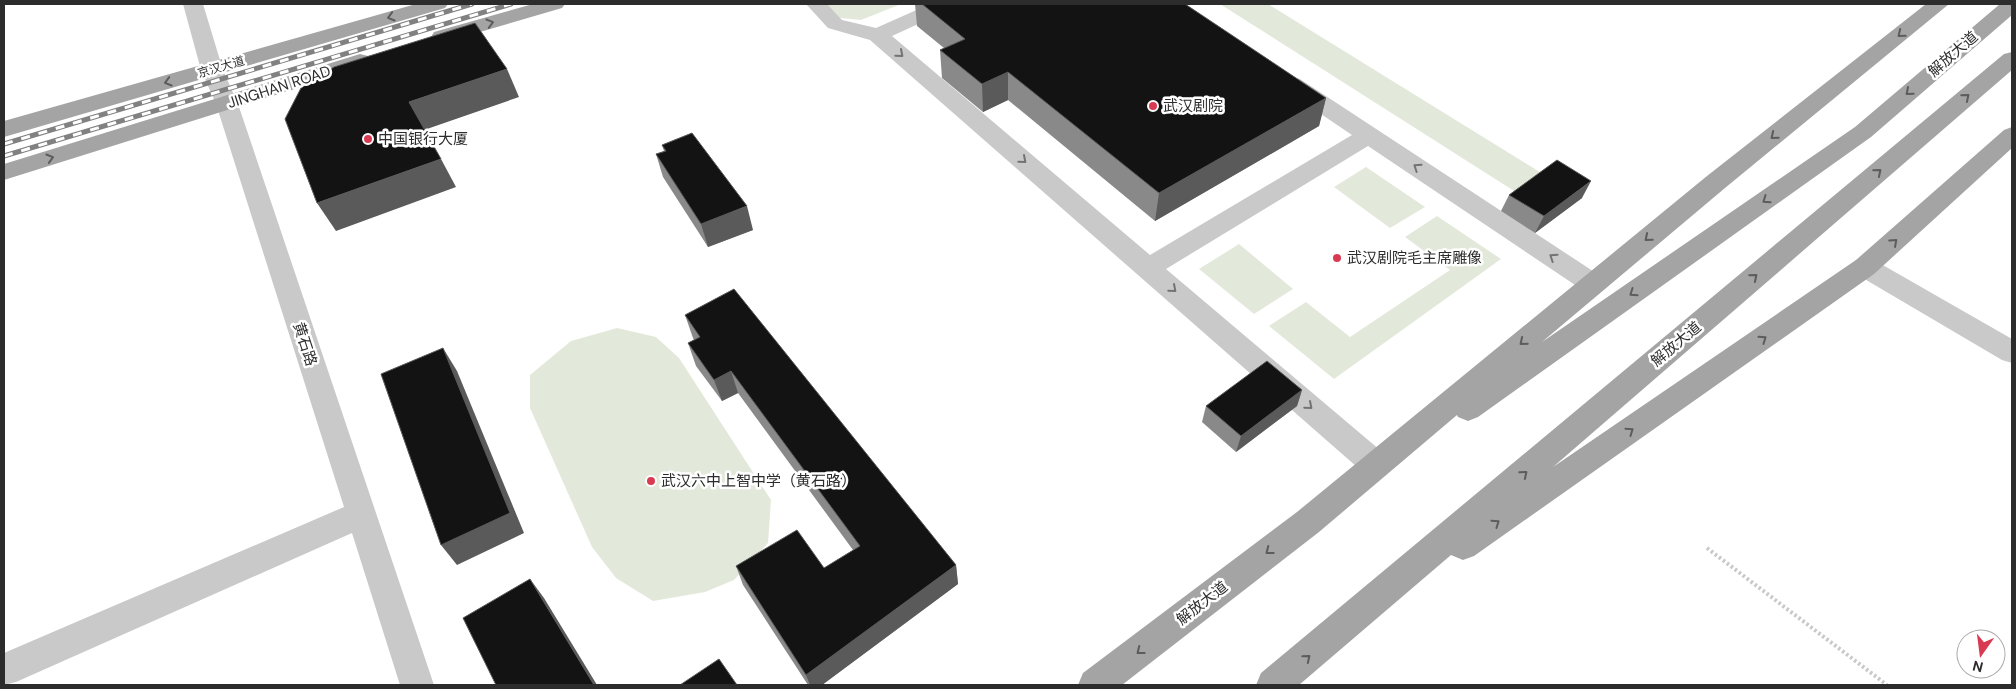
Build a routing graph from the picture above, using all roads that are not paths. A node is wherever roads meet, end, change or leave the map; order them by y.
1 (192, 4) edge
2 (438, 4) edge
3 (555, 4) edge
4 (816, 4) edge
5 (946, 4) edge
6 (1939, 4) edge
7 (2012, 4) edge
8 (878, 35) junction
9 (423, 43) edge
10 (376, 57) edge
11 (2012, 59) edge
12 (212, 70) junction
13 (1270, 70) edge
14 (227, 104) junction
15 (4, 129) edge
16 (1369, 135) junction
17 (2012, 135) edge
18 (4, 172) edge
19 (1148, 268) junction
20 (1865, 268) junction
21 (1593, 284) junction
22 (2012, 352) edge
23 (1376, 465) junction
24 (361, 514) junction
25 (1308, 522) junction
26 (1340, 630) junction
27 (4, 670) edge
28 (417, 685) edge
29 (1096, 685) edge
30 (1273, 685) edge

1 - 12 street, 黄石路
2 -> 12 main road, 京汉大道
9 -> 3 main road
4 - 8 street
5 - 8 street
6 -> 21 main road, 解放大道
7 -> 25 main road, 解放大道
8 -> 19 street
10 - 14 main road, JINGHAN ROAD
26 -> 11 main road, 解放大道
12 - 14 street, 黄石路
12 -> 15 main road, 京汉大道
13 - 16 street
18 -> 14 main road, JINGHAN ROAD
14 - 24 street, 黄石路
16 - 19 street
21 -> 16 street
20 -> 17 main road, 解放大道
19 -> 23 street
20 - 22 street
26 -> 20 main road, 解放大道
21 -> 23 main road, 解放大道
23 - 25 main road, 解放大道
24 - 27 street
24 - 28 street, 黄石路
25 -> 29 main road, 解放大道
30 -> 26 main road, 解放大道

